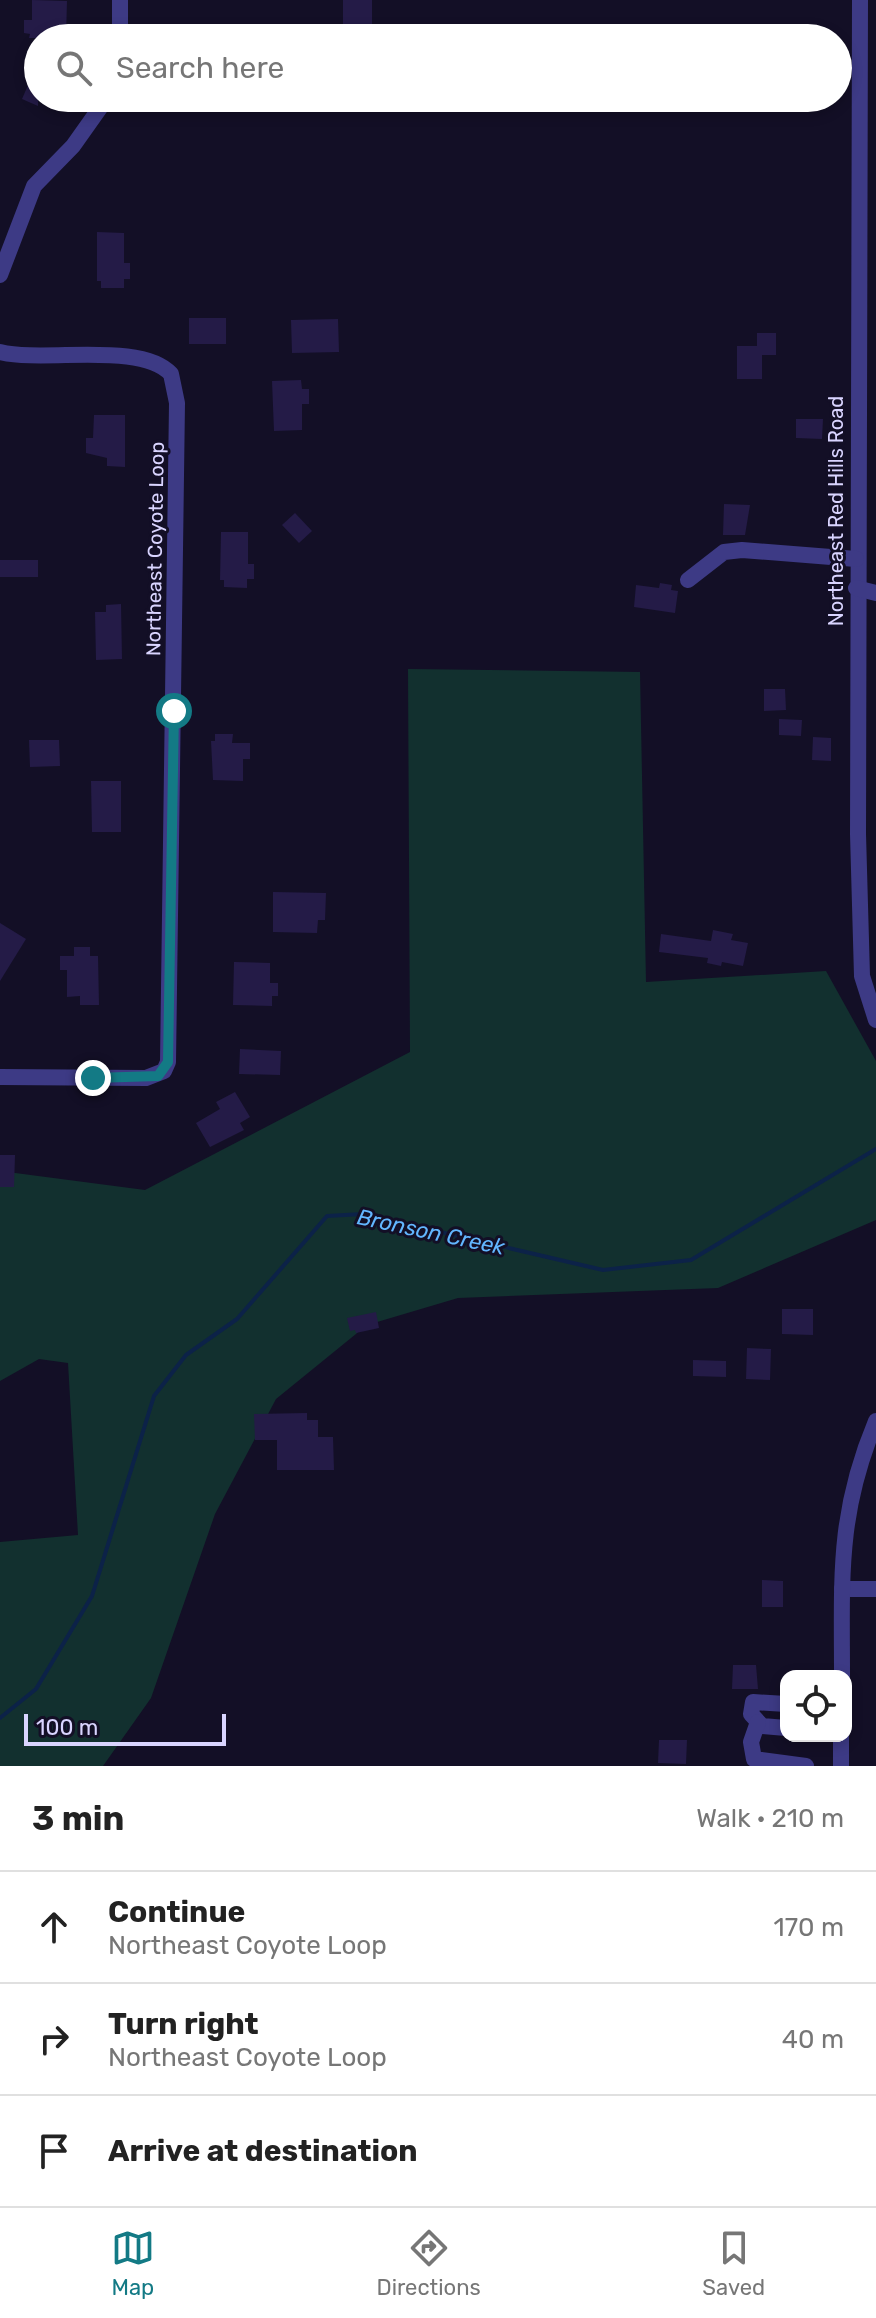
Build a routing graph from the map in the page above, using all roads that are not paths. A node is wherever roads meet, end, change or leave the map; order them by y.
1 (120, 0) edge
2 (860, 0) edge
3 (120, 24) edge
4 (97, 112) edge
5 (0, 275) edge
6 (0, 352) edge
7 (856, 559) junction
8 (688, 580) dead end
9 (856, 588) junction
10 (876, 593) edge
11 (876, 1020) edge
12 (0, 1077) edge
13 (876, 1421) edge
14 (842, 1589) junction
15 (876, 1589) edge
16 (842, 1670) edge
17 (780, 1704) edge
18 (758, 1722) junction
19 (780, 1728) edge
20 (841, 1742) edge
21 (806, 1766) edge
22 (841, 1766) edge

1 - 3 street
2 - 7 street, Northeast Red Hills Road
4 - 5 street
6 - 12 street, Northeast Coyote Loop
7 - 8 street
7 - 9 street, Northeast Red Hills Road
9 - 10 street
9 - 11 street, Northeast Red Hills Road
13 - 14 street
14 - 15 street
14 - 16 street
17 - 18 street
18 - 19 street
18 - 21 street
20 - 22 street

